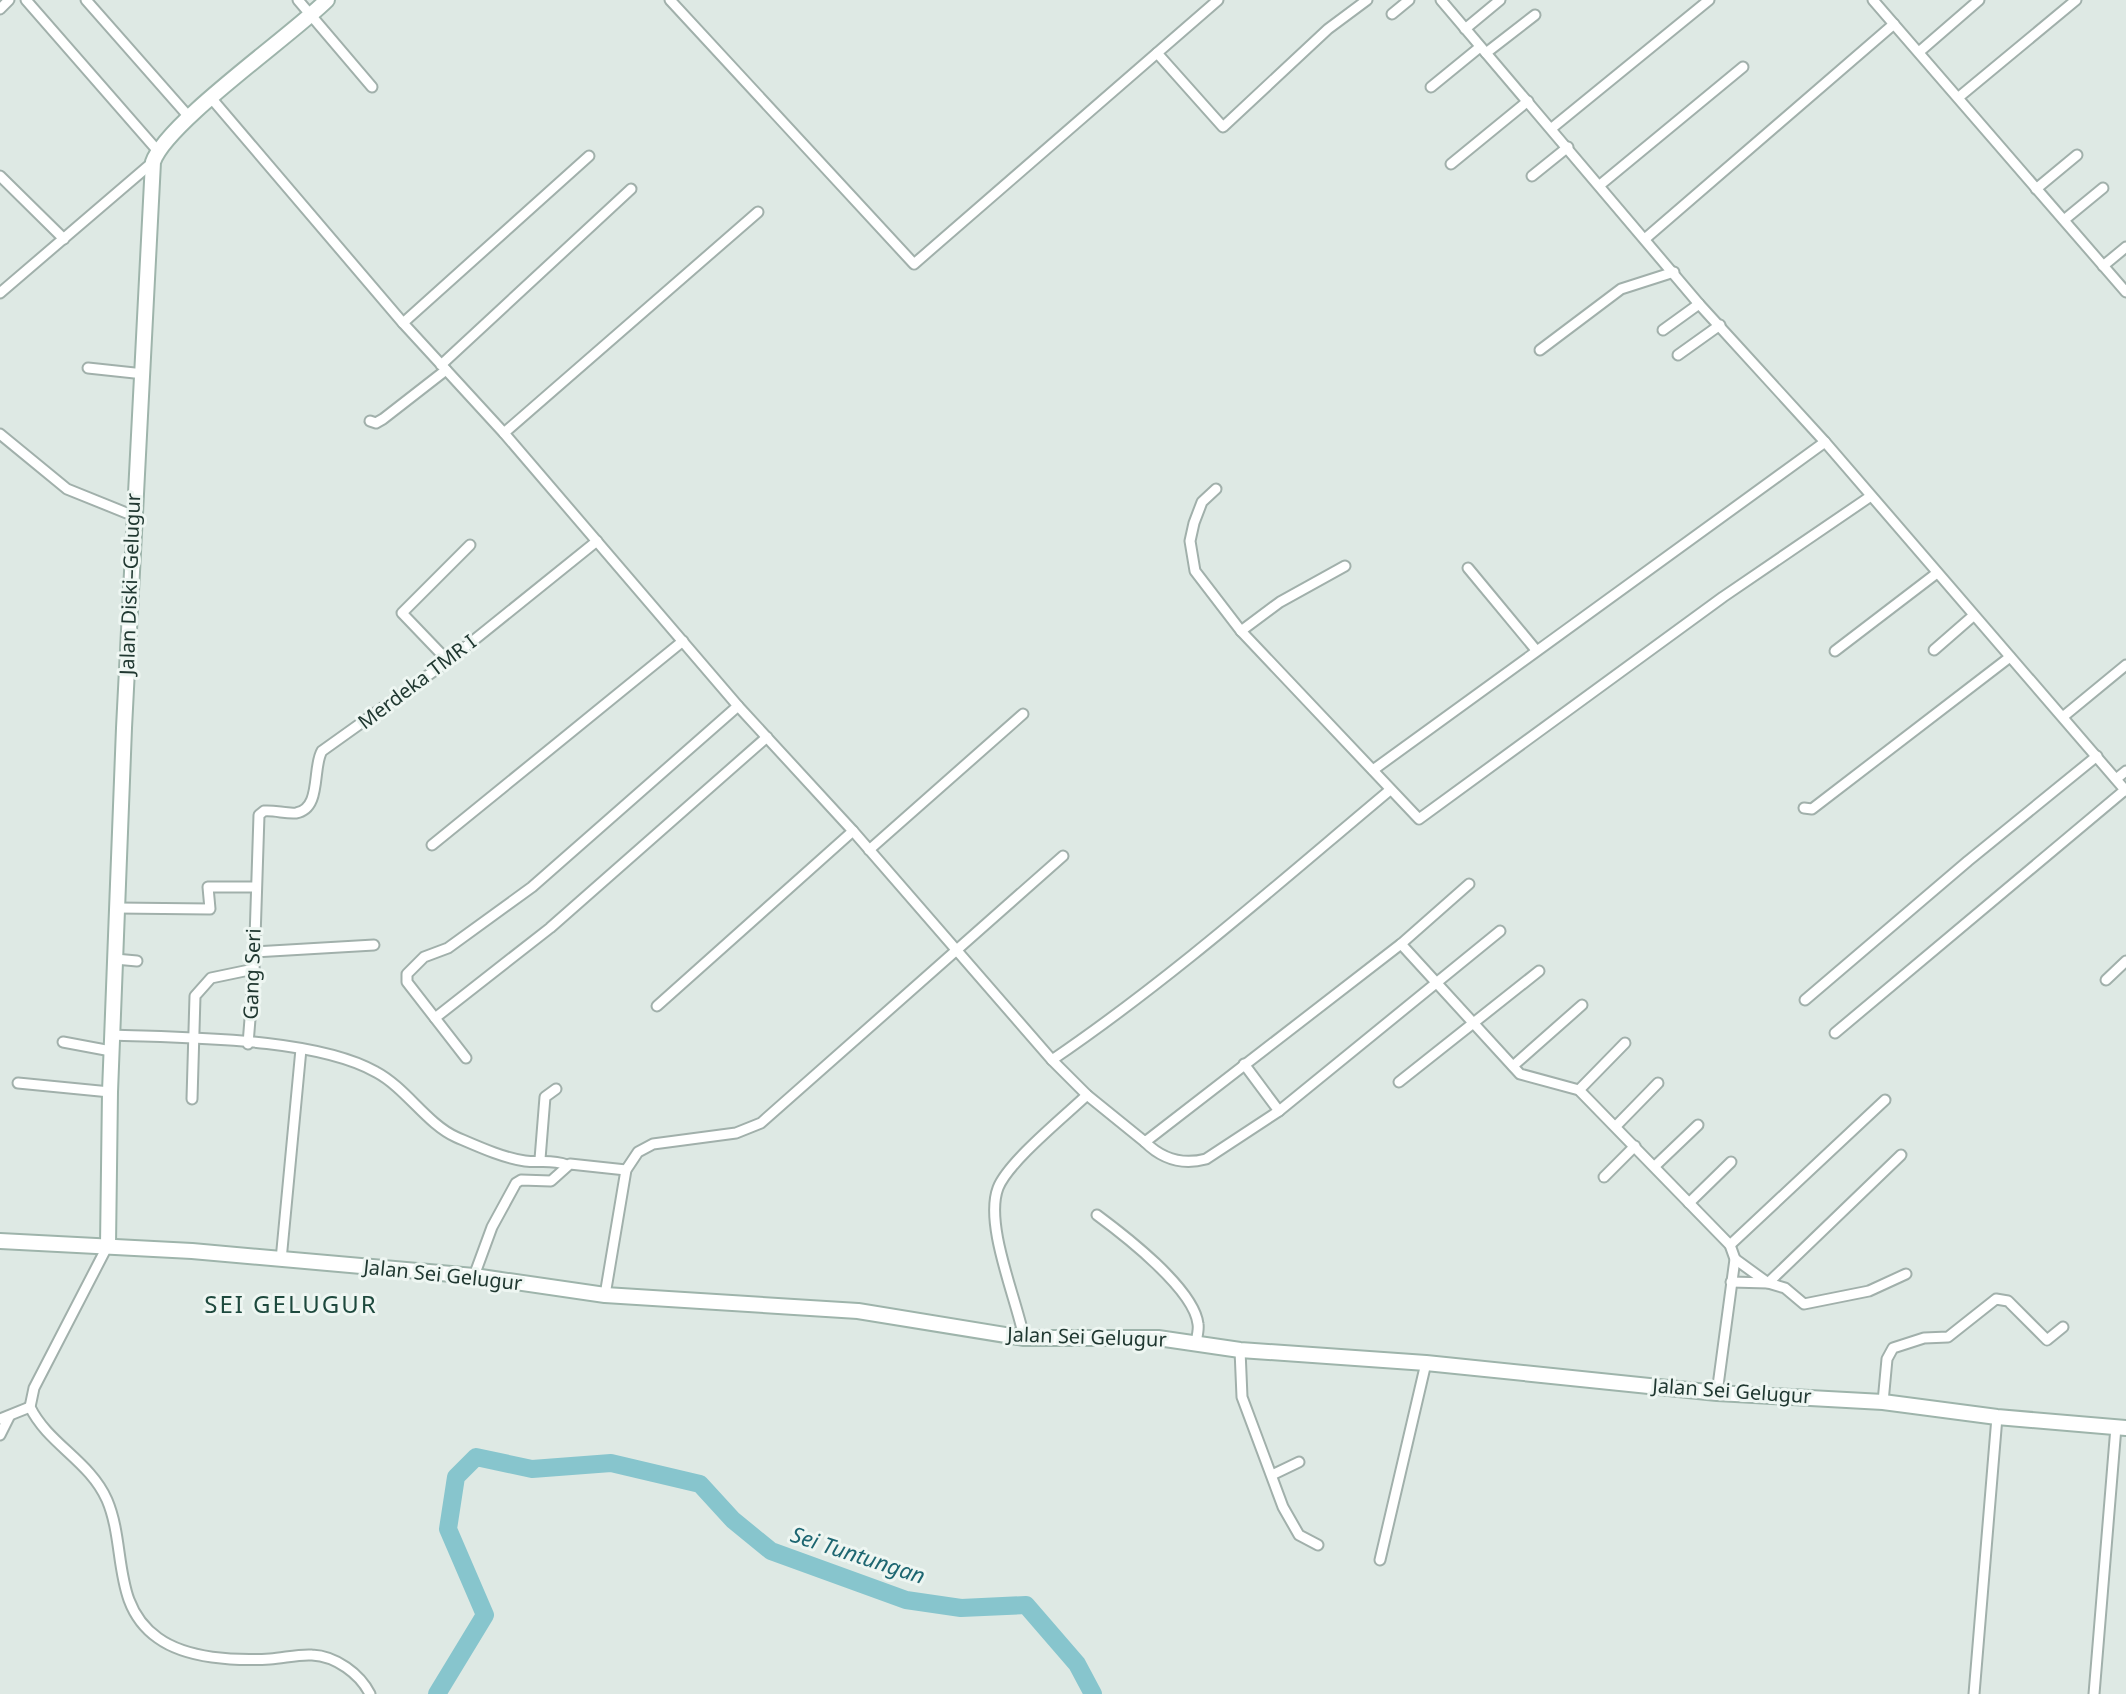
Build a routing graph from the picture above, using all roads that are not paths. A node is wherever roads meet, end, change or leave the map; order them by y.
1 (9, 0) edge
2 (26, 0) edge
3 (86, 0) edge
4 (298, 0) edge
5 (327, 0) edge
6 (670, 0) edge
7 (1218, 0) edge
8 (1367, 0) edge
9 (1409, 0) edge
10 (1441, 0) edge
11 (1500, 0) edge
12 (1709, 0) edge
13 (1873, 0) edge
14 (1979, 0) edge
15 (2076, 0) edge
16 (0, 9) edge
17 (1392, 14) dead end
18 (1535, 15) dead end
19 (310, 17) junction
20 (1894, 24) junction
21 (1465, 29) junction
22 (1483, 50) junction
23 (1919, 52) junction
24 (1157, 53) junction
25 (1743, 67) dead end
26 (372, 87) dead end
27 (1431, 87) dead end
28 (1959, 97) junction
29 (212, 99) junction
30 (1528, 101) junction
31 (190, 118) junction
32 (1552, 128) junction
33 (1568, 147) junction
34 (2077, 155) dead end
35 (155, 156) junction
36 (589, 156) dead end
37 (1451, 164) dead end
38 (0, 176) edge
39 (1532, 176) dead end
40 (1600, 185) junction
41 (2103, 188) dead end
42 (631, 189) dead end
43 (2036, 189) junction
44 (758, 212) dead end
45 (2064, 220) junction
46 (1646, 238) junction
47 (64, 239) junction
48 (2126, 247) edge
49 (2103, 266) junction
50 (1674, 272) junction
51 (2126, 292) edge
52 (0, 293) edge
53 (1699, 304) junction
54 (403, 323) junction
55 (1720, 325) junction
56 (1663, 330) dead end
57 (1540, 350) dead end
58 (1678, 355) dead end
59 (88, 368) dead end
60 (444, 368) junction
61 (144, 374) junction
62 (370, 421) dead end
63 (504, 433) junction
64 (0, 434) edge
65 (1825, 442) junction
66 (1216, 489) dead end
67 (1871, 496) junction
68 (134, 516) junction
69 (597, 541) junction
70 (470, 545) dead end
71 (1345, 566) dead end
72 (1468, 568) dead end
73 (1937, 573) junction
74 (1973, 616) junction
75 (1241, 631) junction
76 (683, 641) junction
77 (1536, 650) junction
78 (1934, 650) dead end
79 (1835, 651) dead end
80 (2010, 657) junction
81 (448, 661) junction
82 (2126, 665) edge
83 (738, 706) junction
84 (1023, 714) dead end
85 (2064, 716) junction
86 (767, 737) junction
87 (2097, 756) junction
88 (1373, 770) junction
89 (2126, 771) edge
90 (2116, 779) junction
91 (1390, 790) junction
92 (2126, 791) edge
93 (1804, 808) dead end
94 (259, 815) joint
95 (853, 831) junction
96 (432, 845) dead end
97 (869, 850) junction
98 (1063, 856) dead end
99 (1469, 884) dead end
100 (256, 887) junction
101 (117, 908) junction
102 (1500, 931) dead end
103 (1401, 944) junction
104 (374, 945) dead end
105 (958, 951) junction
106 (254, 952) junction
107 (115, 959) junction
108 (137, 961) dead end
109 (2126, 961) edge
110 (254, 969) junction
111 (1539, 971) dead end
112 (2106, 980) dead end
113 (1435, 981) junction
114 (1805, 1000) dead end
115 (1582, 1005) dead end
116 (657, 1006) dead end
117 (435, 1018) junction
118 (1474, 1025) junction
119 (1835, 1033) dead end
120 (191, 1038) junction
121 (63, 1042) dead end
122 (112, 1043) junction
123 (1625, 1043) dead end
124 (248, 1044) junction
125 (301, 1049) junction
126 (466, 1058) dead end
127 (1052, 1060) junction
128 (1244, 1064) junction
129 (1513, 1066) junction
130 (1399, 1082) dead end
131 (18, 1083) dead end
132 (1658, 1083) dead end
133 (556, 1089) dead end
134 (1579, 1090) junction
135 (110, 1092) junction
136 (1087, 1095) junction
137 (192, 1099) dead end
138 (1885, 1100) dead end
139 (1279, 1111) junction
140 (1698, 1125) dead end
141 (1616, 1126) junction
142 (1145, 1142) junction
143 (1635, 1146) junction
144 (1901, 1155) dead end
145 (540, 1159) junction
146 (1731, 1162) dead end
147 (567, 1165) junction
148 (1655, 1166) junction
149 (626, 1170) junction
150 (1604, 1177) dead end
151 (1689, 1203) junction
152 (1097, 1215) dead end
153 (0, 1241) edge
154 (108, 1245) junction
155 (1730, 1245) junction
156 (1735, 1259) junction
157 (281, 1260) junction
158 (1906, 1274) dead end
159 (474, 1276) junction
160 (1731, 1282) junction
161 (1768, 1283) junction
162 (605, 1295) junction
163 (2063, 1327) dead end
164 (1024, 1338) junction
165 (1196, 1342) junction
166 (1240, 1350) junction
167 (1426, 1363) junction
168 (1717, 1393) junction
169 (1883, 1402) junction
170 (30, 1407) junction
171 (1997, 1417) junction
172 (5, 1418) edge
173 (2121, 1427) edge
174 (0, 1435) edge
175 (1299, 1462) dead end
176 (1272, 1475) junction
177 (1318, 1545) dead end
178 (1380, 1560) dead end
179 (370, 1694) edge
180 (1974, 1694) edge
181 (2094, 1694) edge

1 - 16 street
2 - 35 street
3 - 31 street
4 - 19 street
5 - 19 main road
6 - 24 street
7 - 24 street
8 - 24 street
9 - 17 street
10 - 21 street
11 - 21 street
12 - 32 street
13 - 20 street
14 - 23 street
15 - 28 street
18 - 22 street
19 - 26 street
19 - 29 main road
20 - 23 street
20 - 46 street
21 - 22 street
22 - 27 street
22 - 30 street
23 - 28 street
25 - 40 street
28 - 43 street
29 - 31 main road
29 - 54 street
30 - 32 street
30 - 37 street
31 - 35 main road
32 - 33 street
33 - 39 street
33 - 40 street
34 - 43 street
35 - 47 street
35 - 61 main road, Jalan Diski–Gelugur
36 - 54 street
38 - 47 street
40 - 46 street
41 - 45 street
42 - 60 street
43 - 45 street
44 - 63 street
45 - 49 street
46 - 50 street
47 - 52 street
48 - 49 street
49 - 51 street
50 - 53 street
50 - 57 street
53 - 55 street
53 - 56 street
54 - 60 street
55 - 58 street
55 - 65 street
59 - 61 street
60 - 62 street
60 - 63 street
61 - 68 main road, Jalan Diski–Gelugur
63 - 69 street
64 - 68 street
65 - 67 street
65 - 77 street
66 - 75 street
67 - 73 street
67 - 91 street
68 - 101 main road, Jalan Diski–Gelugur
69 - 76 street
69 - 81 street, Merdeka TMR I
70 - 81 street
71 - 75 street
72 - 77 street
73 - 74 street
73 - 79 street
74 - 78 street
74 - 80 street
75 - 88 street
76 - 83 street
76 - 96 street
77 - 88 street
80 - 85 street
80 - 93 street
81 - 94 street, Merdeka TMR I
82 - 85 street
83 - 86 street
83 - 117 street
84 - 97 street
85 - 87 street
86 - 95 street
86 - 117 street
87 - 90 street
87 - 114 street
88 - 91 street
89 - 90 street
90 - 92 street
91 - 127 street
92 - 119 street
94 - 100 street, Gang Seri
95 - 97 street
95 - 116 street
97 - 105 street
98 - 105 street
99 - 103 street
100 - 101 street
100 - 106 street, Gang Seri
101 - 107 main road, Jalan Diski–Gelugur
102 - 113 street
103 - 113 street
103 - 128 street
104 - 106 street
105 - 127 street
105 - 149 street
106 - 110 street, Gang Seri
107 - 108 street
107 - 122 main road, Jalan Diski–Gelugur
109 - 112 street
110 - 120 street
110 - 124 street, Gang Seri
111 - 118 street
113 - 118 street
113 - 139 street
115 - 129 street
117 - 126 street
118 - 129 street
118 - 130 street
120 - 122 street, Gang Seri
120 - 124 street, Gang Seri
120 - 137 street
121 - 122 street, Gang Seri
122 - 135 main road, Jalan Diski–Gelugur
123 - 134 street
124 - 125 street
125 - 145 street
125 - 157 street
127 - 136 street
128 - 139 street
128 - 142 street
129 - 134 street
131 - 135 street
132 - 141 street
133 - 145 street
134 - 141 street
135 - 154 main road, Jalan Diski–Gelugur
136 - 142 street
136 - 164 street
138 - 155 street
139 - 142 street
140 - 148 street
141 - 143 street
143 - 148 street
143 - 150 street
144 - 161 street
145 - 147 street
146 - 151 street
147 - 149 street
147 - 159 street
148 - 151 street
149 - 162 street
151 - 155 street
152 - 165 street
153 - 154 main road, Jalan Sei Gelugur
154 - 157 main road, Jalan Sei Gelugur
154 - 170 street
155 - 156 street
156 - 160 street
156 - 161 street
157 - 159 main road, Jalan Sei Gelugur
158 - 161 street
159 - 162 main road, Jalan Sei Gelugur
160 - 161 street
160 - 168 street
162 - 164 main road, Jalan Sei Gelugur
163 - 169 street
164 - 165 main road, Jalan Sei Gelugur
165 - 166 main road, Jalan Sei Gelugur
166 - 167 main road, Jalan Sei Gelugur
166 - 176 street
167 - 168 main road, Jalan Sei Gelugur
167 - 178 street
168 - 169 main road, Jalan Sei Gelugur
169 - 171 main road, Jalan Sei Gelugur
170 - 172 street
170 - 179 street
171 - 173 main road, Jalan Sei Gelugur
171 - 180 street
172 - 174 street
173 - 181 street
175 - 176 street
176 - 177 street

